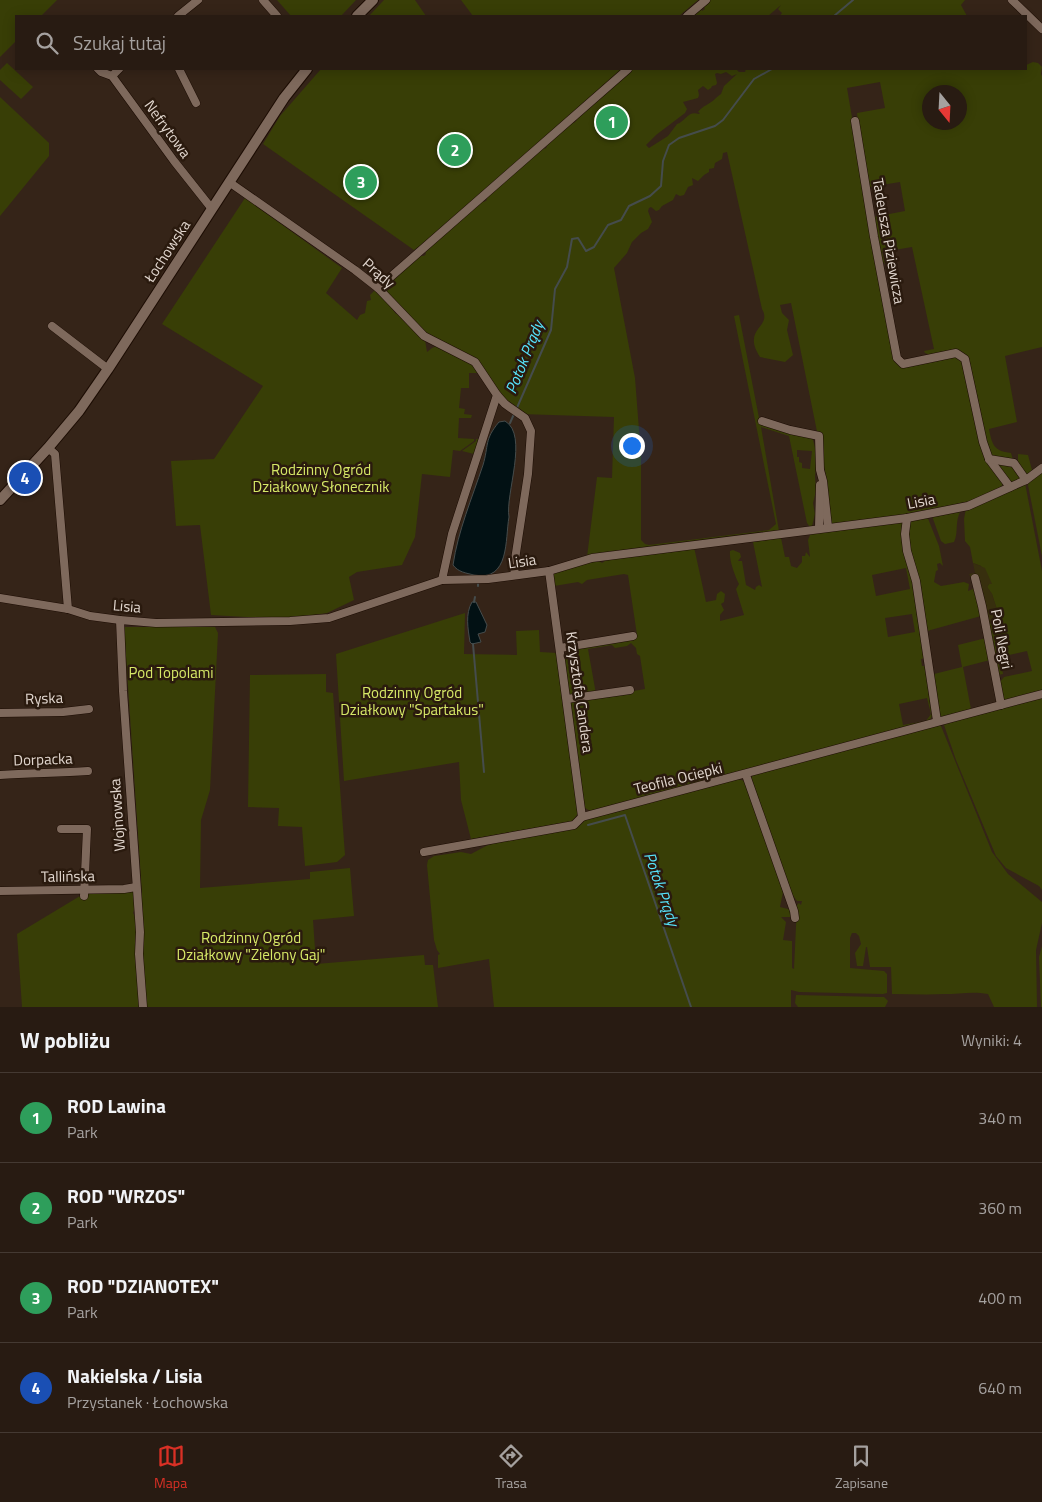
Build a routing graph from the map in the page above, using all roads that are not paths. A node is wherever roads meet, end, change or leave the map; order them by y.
1 (198, 0) edge
2 (263, 0) edge
3 (373, 0) edge
4 (706, 0) edge
5 (1012, 0) edge
6 (179, 15) edge
7 (276, 15) edge
8 (359, 15) edge
9 (688, 15) edge
10 (1042, 29) edge
11 (99, 70) edge
12 (118, 70) edge
13 (180, 70) edge
14 (306, 70) edge
15 (627, 70) edge
16 (112, 76) junction
17 (196, 103) dead end
18 (855, 121) dead end
19 (229, 182) junction
20 (212, 209) junction
21 (378, 288) junction
22 (52, 326) dead end
23 (108, 369) junction
24 (497, 395) junction
25 (762, 420) dead end
26 (48, 448) junction
27 (989, 459) junction
28 (1042, 468) edge
29 (820, 470) junction
30 (1026, 480) junction
31 (1010, 487) junction
32 (0, 500) edge
33 (907, 518) junction
34 (828, 527) junction
35 (819, 528) junction
36 (549, 571) junction
37 (515, 575) junction
38 (975, 578) dead end
39 (442, 580) junction
40 (0, 598) edge
41 (68, 609) junction
42 (120, 620) junction
43 (633, 636) dead end
44 (560, 648) junction
45 (630, 690) dead end
46 (1042, 694) edge
47 (567, 699) junction
48 (1001, 705) junction
49 (89, 708) dead end
50 (0, 713) edge
51 (938, 721) junction
52 (88, 771) dead end
53 (0, 775) edge
54 (746, 775) junction
55 (582, 817) junction
56 (61, 829) dead end
57 (424, 852) dead end
58 (136, 887) junction
59 (0, 891) edge
60 (85, 893) junction
61 (795, 918) dead end
62 (142, 1007) edge

1 - 6 street
2 - 7 street
3 - 8 main road
4 - 9 street
5 - 10 street
11 - 16 street, Nefrytowa
12 - 16 street
13 - 17 street
14 - 19 main road, Łochowska
15 - 21 street
16 - 20 street, Nefrytowa
18 - 27 street, Tadeusza Piziewicza
19 - 20 main road, Łochowska
19 - 21 street, Prądy
20 - 23 main road, Łochowska
21 - 24 street, Prądy
22 - 23 street
23 - 26 main road, Łochowska
24 - 37 street, Prądy
24 - 39 street
25 - 29 street
26 - 32 main road, Łochowska
26 - 41 street
27 - 30 street
27 - 31 street
28 - 30 street, Lisia
29 - 34 street
29 - 35 street
30 - 31 street, Lisia
31 - 33 street, Lisia
33 - 34 street, Lisia
33 - 51 street
34 - 35 street, Lisia
35 - 36 street, Lisia
36 - 37 street, Lisia
36 - 44 street, Krzysztofa Candera
37 - 39 street, Lisia
38 - 48 street, Poli Negri
39 - 42 street, Lisia
40 - 41 street, Lisia
41 - 42 street, Lisia
42 - 58 street, Wojnowska
43 - 44 street
44 - 47 street, Krzysztofa Candera
45 - 47 street
46 - 48 street, Teofila Ociepki
47 - 55 street, Krzysztofa Candera
48 - 51 street, Teofila Ociepki
49 - 50 street, Ryska
51 - 54 street, Teofila Ociepki
52 - 53 street, Dorpacka
54 - 55 street, Teofila Ociepki
54 - 61 street
55 - 57 street, Teofila Ociepki
56 - 60 street
58 - 60 street, Tallińska
58 - 62 street, Wojnowska
59 - 60 street, Tallińska

